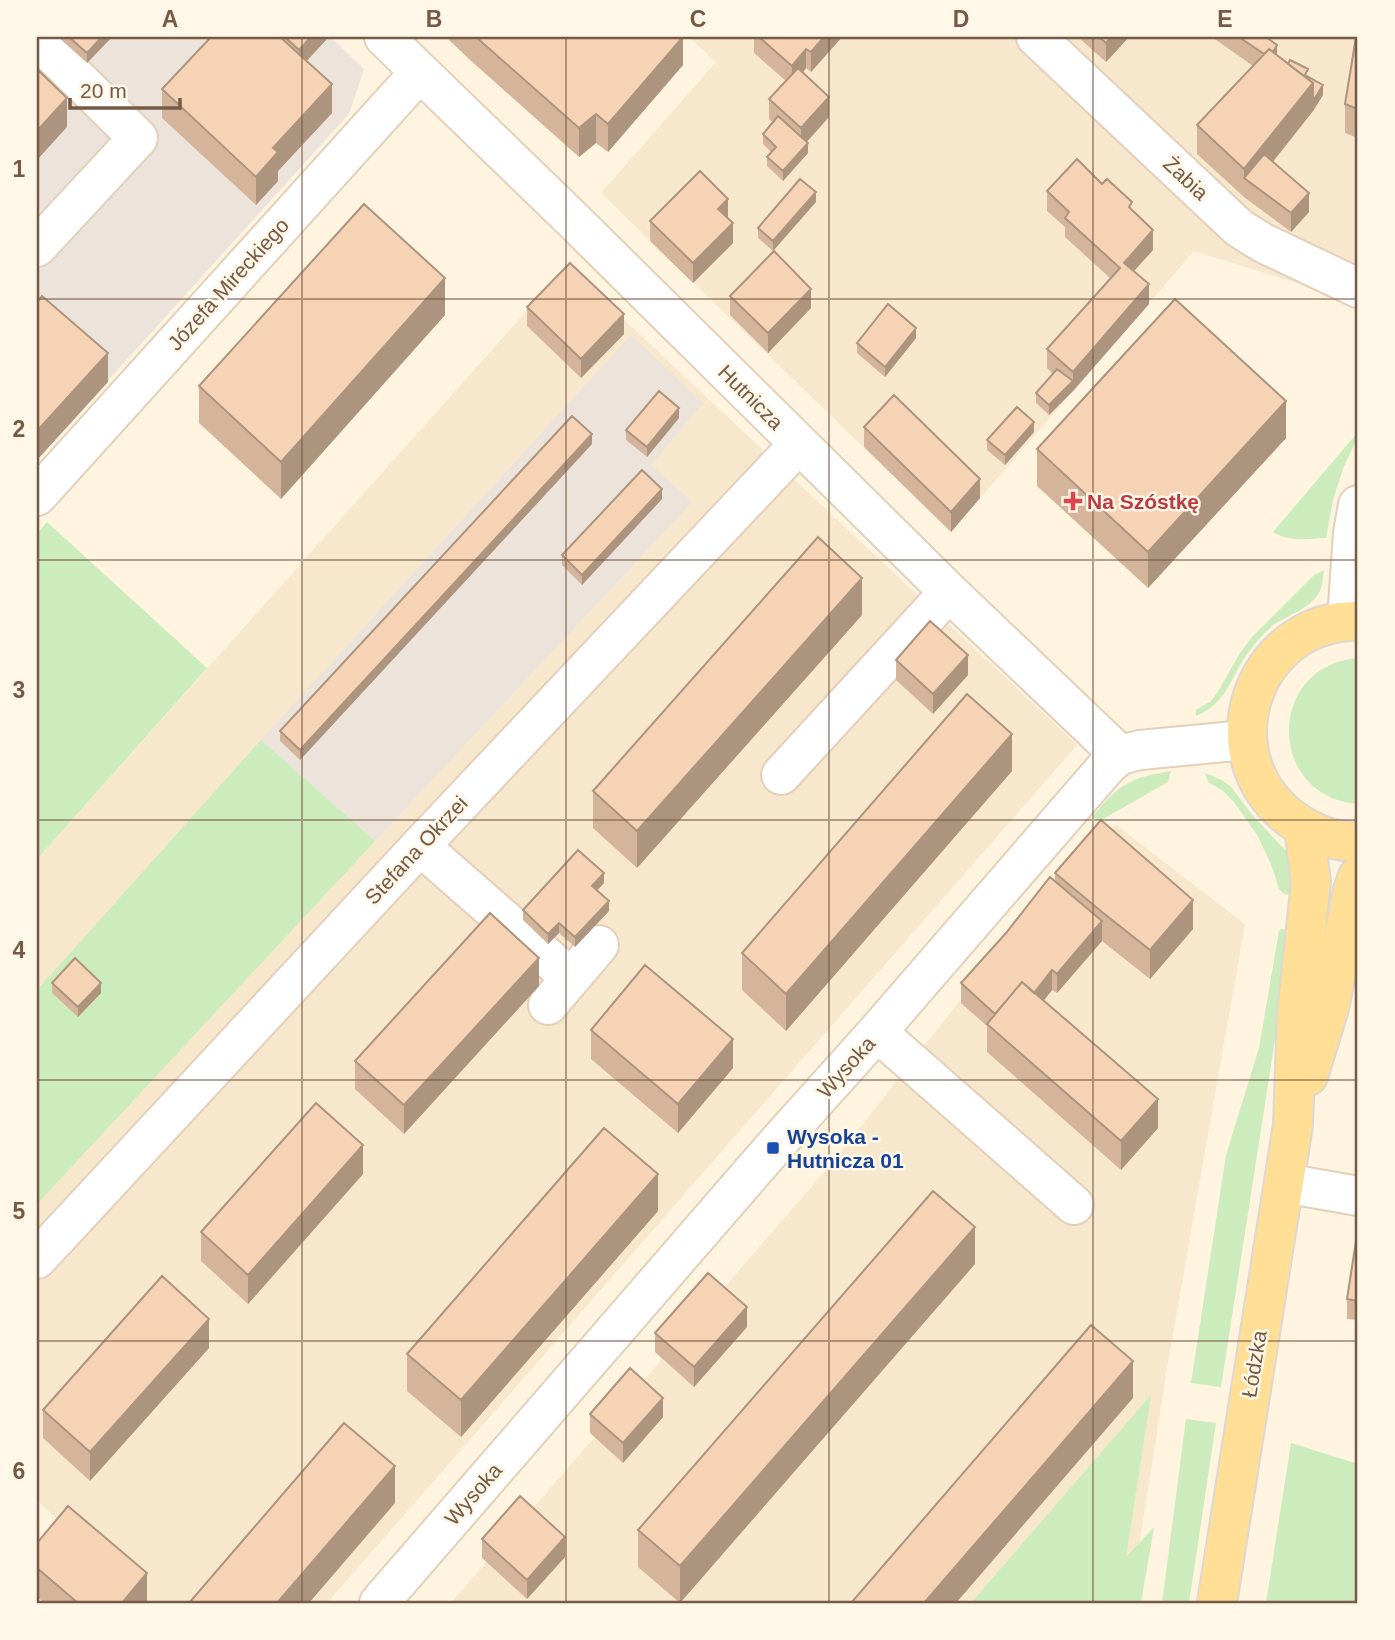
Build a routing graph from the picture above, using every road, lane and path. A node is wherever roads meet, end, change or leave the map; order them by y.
1 (384, 37) edge
2 (1036, 37) edge
3 (37, 39) edge
4 (420, 72) junction
5 (37, 247) edge
6 (1358, 288) edge
7 (799, 444) junction
8 (37, 496) edge
9 (1358, 505) edge
10 (949, 592) junction
11 (1352, 621) edge
12 (1246, 740) junction
13 (1120, 755) junction
14 (781, 775) dead end
15 (1304, 828) junction
16 (1358, 841) edge
17 (420, 846) junction
18 (1358, 876) edge
19 (599, 946) dead end
20 (877, 1032) junction
21 (1293, 1125) junction
22 (1283, 1183) junction
23 (1358, 1196) edge
24 (1074, 1205) dead end
25 (37, 1259) edge
26 (379, 1603) edge
27 (1217, 1603) edge

1 - 4 street, Hutnicza
2 - 6 street, Żabia
3 - 5 street
4 - 7 street, Hutnicza
4 - 8 street, Józefa Mireckiego
7 - 10 street, Hutnicza
7 - 17 street, Stefana Okrzei
9 - 11 street
10 - 13 street, Hutnicza
10 - 14 street
11 - 12 main road
12 - 13 street
12 - 15 main road
13 - 20 street, Wysoka
15 - 16 main road
15 - 21 main road, Łódzka
17 - 19 street
17 - 25 street, Stefana Okrzei
18 - 21 main road, Łódzka
20 - 24 street
20 - 26 street, Wysoka
21 - 22 main road, Łódzka
22 - 23 street
22 - 27 main road, Łódzka

